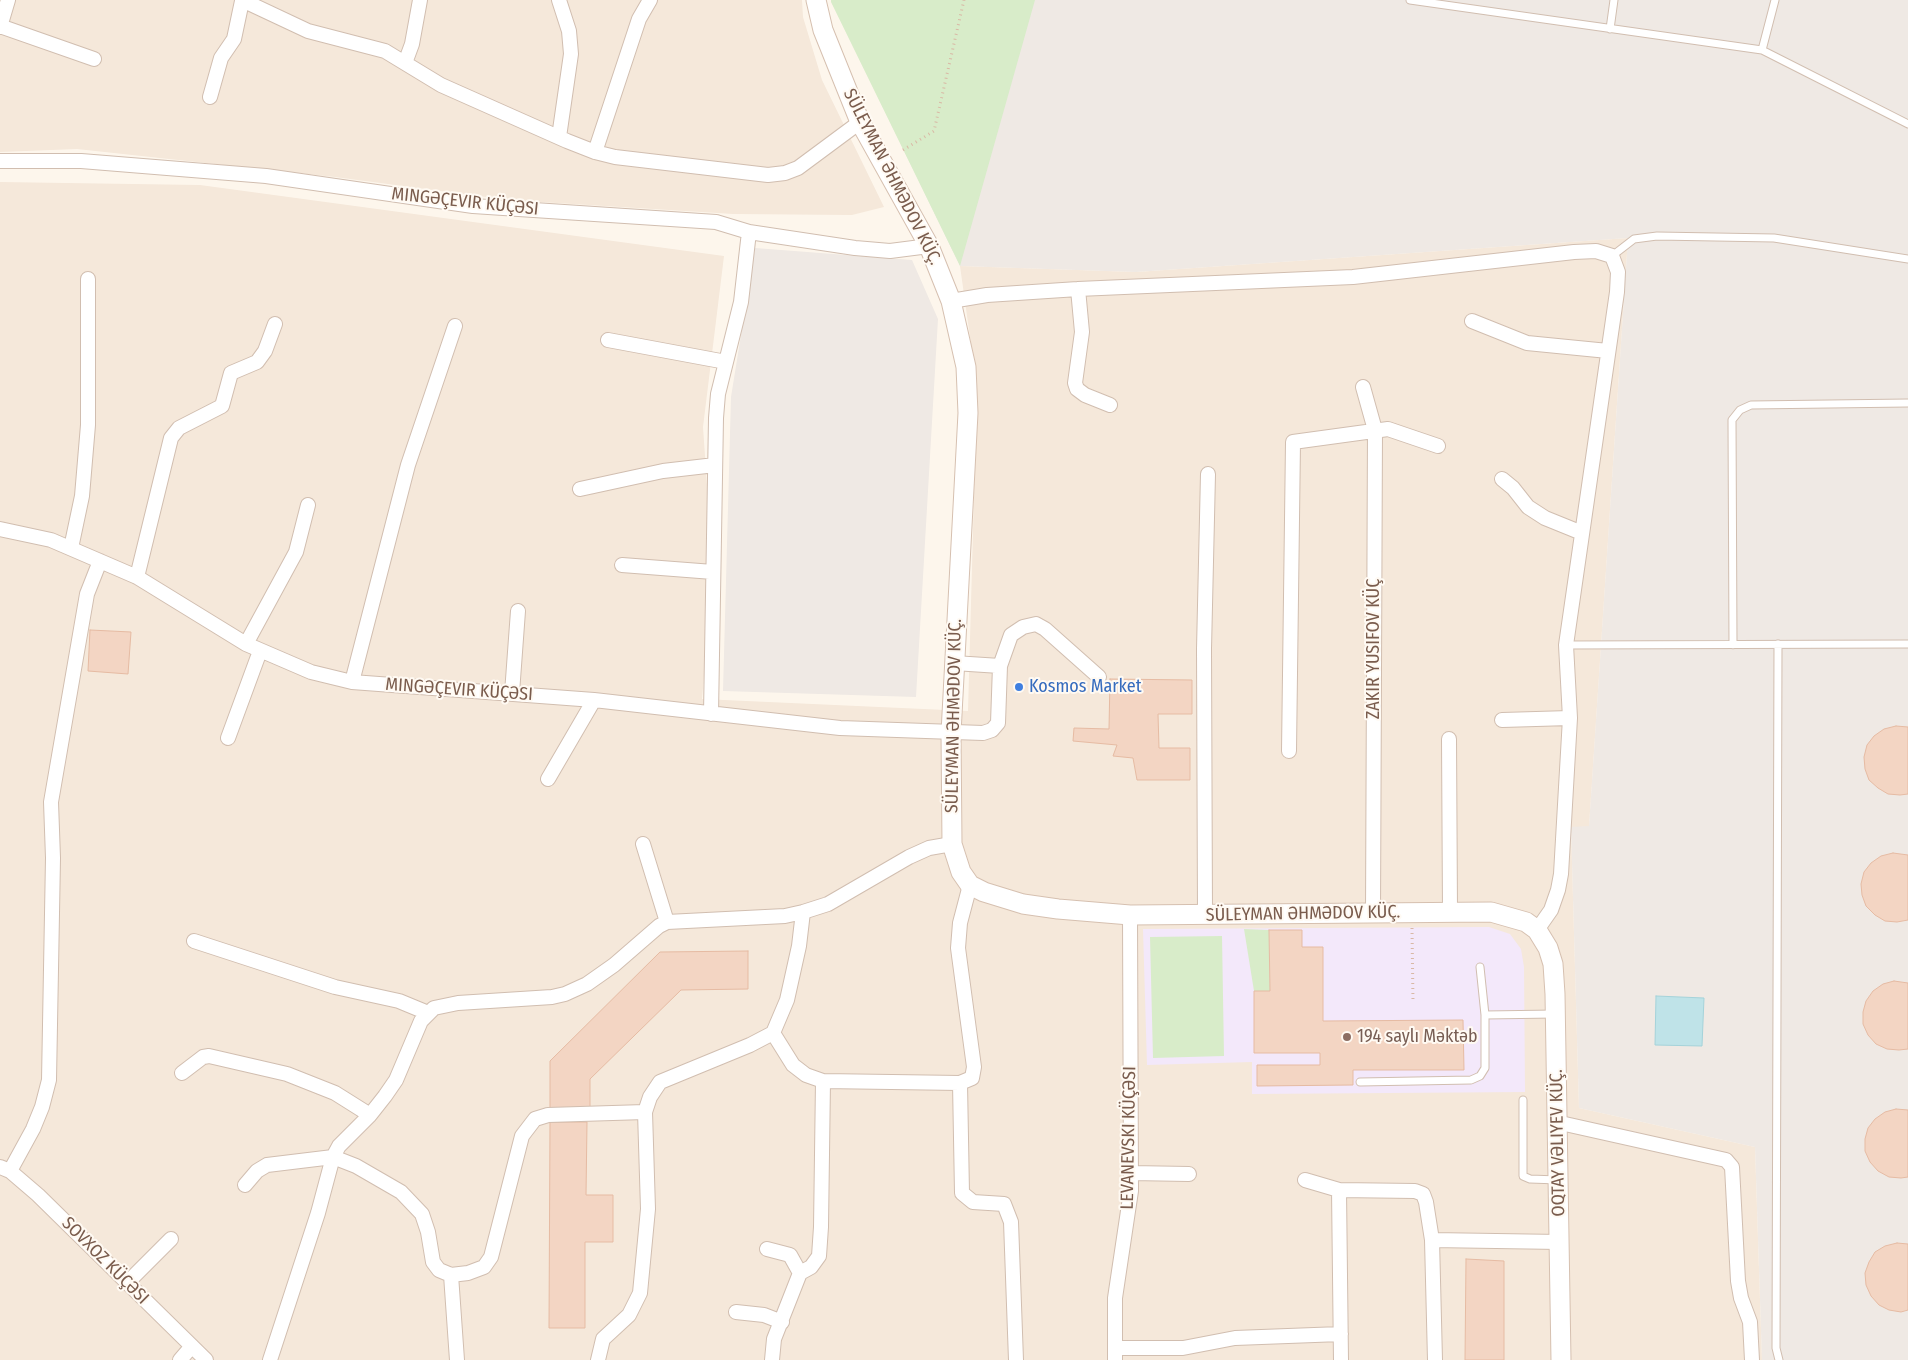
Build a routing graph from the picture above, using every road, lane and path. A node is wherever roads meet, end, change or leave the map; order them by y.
1 (8, 0) edge
2 (242, 0) edge
3 (420, 0) edge
4 (559, 0) edge
5 (650, 0) edge
6 (816, 0) edge
7 (964, 0) edge
8 (1410, 0) edge
9 (1614, 0) edge
10 (1775, 0) edge
11 (0, 26) edge
12 (1610, 29) junction
13 (1762, 50) junction
14 (94, 59) dead end
15 (405, 63) junction
16 (210, 97) dead end
17 (860, 122) junction
18 (1908, 124) edge
19 (559, 137) junction
20 (903, 150) dead end
21 (595, 152) junction
22 (0, 161) edge
23 (748, 232) junction
24 (929, 246) junction
25 (1612, 256) junction
26 (1908, 259) edge
27 (88, 279) dead end
28 (1078, 289) junction
29 (951, 301) junction
30 (1472, 320) dead end
31 (275, 324) dead end
32 (454, 326) dead end
33 (608, 340) dead end
34 (1608, 351) junction
35 (726, 362) junction
36 (1363, 387) dead end
37 (1908, 404) edge
38 (1110, 405) dead end
39 (1374, 430) junction
40 (1438, 446) dead end
41 (715, 465) junction
42 (1208, 474) dead end
43 (1502, 479) dead end
44 (580, 489) dead end
45 (308, 505) dead end
46 (0, 529) edge
47 (1582, 533) junction
48 (71, 548) junction
49 (100, 561) junction
50 (622, 565) dead end
51 (713, 572) junction
52 (137, 577) junction
53 (518, 611) dead end
54 (246, 644) junction
55 (1733, 644) junction
56 (1778, 644) junction
57 (1908, 644) edge
58 (1566, 645) junction
59 (260, 651) junction
60 (954, 663) junction
61 (1000, 666) junction
62 (1099, 677) dead end
63 (352, 682) junction
64 (512, 693) junction
65 (594, 700) junction
66 (711, 714) junction
67 (1570, 718) junction
68 (1502, 720) dead end
69 (952, 732) junction
70 (228, 738) dead end
71 (1449, 738) dead end
72 (1289, 751) dead end
73 (548, 779) dead end
74 (643, 844) dead end
75 (952, 844) junction
76 (970, 885) junction
77 (1450, 911) junction
78 (803, 912) junction
79 (1412, 912) junction
80 (1373, 913) junction
81 (1130, 915) junction
82 (1204, 915) junction
83 (667, 922) junction
84 (1537, 930) junction
85 (194, 941) dead end
86 (1480, 967) dead end
87 (1413, 1002) dead end
88 (428, 1013) junction
89 (1556, 1014) junction
90 (1485, 1016) junction
91 (773, 1033) junction
92 (182, 1073) dead end
93 (823, 1081) junction
94 (1360, 1082) dead end
95 (960, 1084) junction
96 (1523, 1100) dead end
97 (645, 1112) junction
98 (370, 1115) junction
99 (1556, 1122) junction
100 (333, 1157) junction
101 (5, 1169) edge
102 (1131, 1173) junction
103 (1189, 1174) dead end
104 (1305, 1180) dead end
105 (1558, 1180) junction
106 (244, 1184) dead end
107 (1339, 1190) junction
108 (171, 1239) dead end
109 (1432, 1240) junction
110 (1560, 1242) junction
111 (767, 1248) dead end
112 (800, 1273) junction
113 (451, 1275) junction
114 (127, 1283) junction
115 (736, 1312) dead end
116 (782, 1322) junction
117 (1341, 1334) junction
118 (192, 1346) junction
119 (1115, 1354) edge
120 (180, 1360) edge
121 (206, 1360) edge
122 (270, 1360) edge
123 (457, 1360) edge
124 (598, 1360) edge
125 (772, 1360) edge
126 (1016, 1360) edge
127 (1341, 1360) edge
128 (1435, 1360) edge
129 (1561, 1360) edge
130 (1752, 1360) edge
131 (1779, 1360) edge

1 - 11 street
2 - 15 street
2 - 16 street
3 - 15 street
4 - 19 street
5 - 21 street
6 - 17 street, SÜLEYMAN ƏHMƏDOV KÜÇ.
7 - 20 path
8 - 12 lane
9 - 12 lane
10 - 13 lane
11 - 14 street
12 - 13 lane
13 - 18 lane
15 - 19 street
17 - 21 street
17 - 24 street, SÜLEYMAN ƏHMƏDOV KÜÇ.
19 - 21 street
22 - 23 street, MINGƏÇEVIR KÜÇƏSI
23 - 24 street, MINGƏÇEVIR KÜÇƏSI
23 - 35 street
24 - 29 street, SÜLEYMAN ƏHMƏDOV KÜÇ.
25 - 26 lane
25 - 28 street
25 - 34 street
27 - 48 street
28 - 29 street
28 - 38 street
29 - 60 street, SÜLEYMAN ƏHMƏDOV KÜÇ.
30 - 34 street
31 - 52 street
32 - 63 street
33 - 35 street
34 - 47 street
35 - 41 street
36 - 39 street, ZAKIR YUSIFOV KÜÇ
37 - 55 lane
39 - 40 street
39 - 72 street
39 - 80 street, ZAKIR YUSIFOV KÜÇ
41 - 44 street
41 - 51 street
42 - 82 street
43 - 47 street
45 - 54 street
46 - 48 street, MINGƏÇEVIR KÜÇƏSI
47 - 58 street
48 - 49 street, MINGƏÇEVIR KÜÇƏSI
49 - 52 street, MINGƏÇEVIR KÜÇƏSI
49 - 101 street
50 - 51 street
51 - 66 street
52 - 54 street, MINGƏÇEVIR KÜÇƏSI
53 - 64 street
54 - 59 street, MINGƏÇEVIR KÜÇƏSI
55 - 56 lane
55 - 58 lane
56 - 57 lane
56 - 131 lane
58 - 67 street
59 - 63 street, MINGƏÇEVIR KÜÇƏSI
59 - 70 street
60 - 61 street
60 - 69 street, SÜLEYMAN ƏHMƏDOV KÜÇ.
61 - 62 street
61 - 69 street, MINGƏÇEVIR KÜÇƏSI
63 - 64 street, MINGƏÇEVIR KÜÇƏSI
64 - 65 street, MINGƏÇEVIR KÜÇƏSI
65 - 66 street, MINGƏÇEVIR KÜÇƏSI
65 - 73 street
66 - 69 street, MINGƏÇEVIR KÜÇƏSI
67 - 68 street
67 - 84 street
69 - 75 street, SÜLEYMAN ƏHMƏDOV KÜÇ.
71 - 77 street
74 - 83 street
75 - 76 street, SÜLEYMAN ƏHMƏDOV KÜÇ.
75 - 78 street
76 - 81 street, SÜLEYMAN ƏHMƏDOV KÜÇ.
76 - 95 street
77 - 79 street, SÜLEYMAN ƏHMƏDOV KÜÇ.
77 - 84 street, SÜLEYMAN ƏHMƏDOV KÜÇ.
78 - 83 street
78 - 91 street
79 - 80 street, SÜLEYMAN ƏHMƏDOV KÜÇ.
79 - 87 path
80 - 82 street, SÜLEYMAN ƏHMƏDOV KÜÇ.
81 - 82 street, SÜLEYMAN ƏHMƏDOV KÜÇ.
81 - 102 street, LEVANEVSKI KÜÇƏSI
83 - 88 street
84 - 89 street, OQTAY VƏLIYEV KÜÇ.
85 - 88 street
86 - 90 lane
88 - 98 street
89 - 90 lane
89 - 99 street, OQTAY VƏLIYEV KÜÇ.
90 - 94 lane
91 - 93 street
91 - 97 street
92 - 98 street
93 - 95 street
93 - 112 street
95 - 126 street
96 - 105 lane
97 - 113 street
97 - 124 street
98 - 100 street
99 - 105 street, OQTAY VƏLIYEV KÜÇ.
99 - 130 street
100 - 106 street
100 - 113 street
100 - 122 street
101 - 114 street, SOVXOZ KÜÇƏSI
102 - 103 street
102 - 119 street, LEVANEVSKI KÜÇƏSI
104 - 107 street
105 - 110 street, OQTAY VƏLIYEV KÜÇ.
107 - 109 street
107 - 117 street
108 - 114 street
109 - 110 street
109 - 128 street
110 - 129 street, OQTAY VƏLIYEV KÜÇ.
111 - 112 street
112 - 116 street
113 - 123 street
114 - 118 street, SOVXOZ KÜÇƏSI
115 - 116 street
116 - 125 street
117 - 119 street
117 - 127 street
118 - 120 street
118 - 121 street, SOVXOZ KÜÇƏSI

